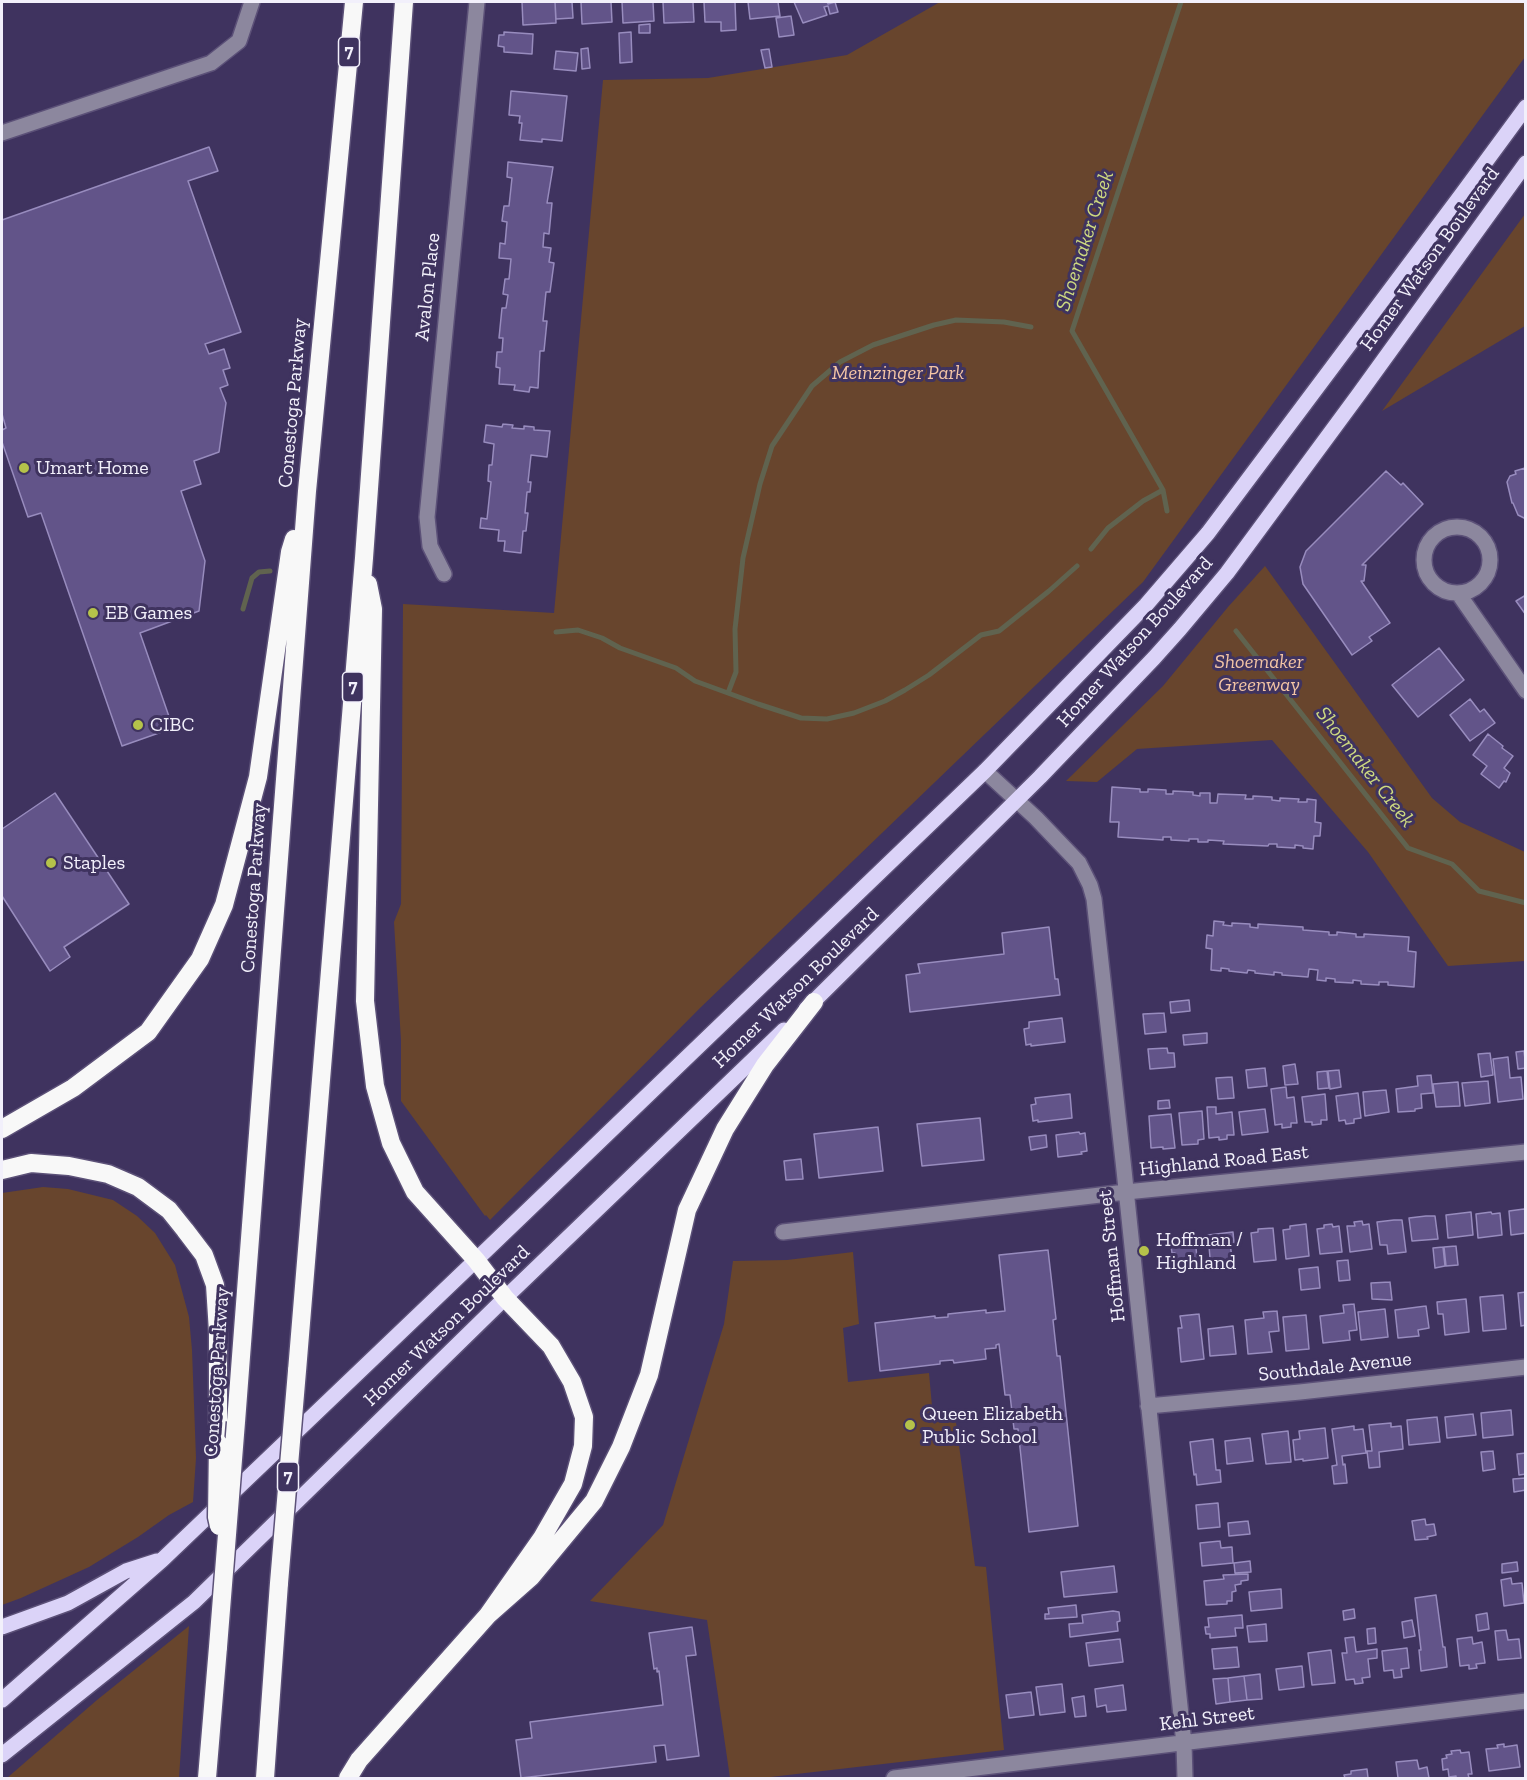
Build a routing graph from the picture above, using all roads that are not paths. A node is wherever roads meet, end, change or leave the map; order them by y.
1 (252, 2) edge
2 (354, 2) edge
3 (404, 2) edge
4 (477, 2) edge
5 (1526, 106) edge
6 (2, 133) edge
7 (1526, 163) edge
8 (307, 491) junction
9 (364, 558) junction
10 (444, 574) dead end
11 (1458, 592) junction
12 (1526, 691) edge
13 (985, 771) junction
14 (1017, 800) junction
15 (814, 1002) junction
16 (2, 1129) edge
17 (1526, 1152) edge
18 (2, 1170) edge
19 (1126, 1192) junction
20 (783, 1232) dead end
21 (476, 1260) junction
22 (505, 1298) junction
23 (1526, 1367) edge
24 (1148, 1406) junction
25 (226, 1550) junction
26 (162, 1560) junction
27 (488, 1615) junction
28 (2, 1627) edge
29 (2, 1700) edge
30 (1526, 1701) edge
31 (1184, 1744) junction
32 (2, 1755) edge
33 (207, 1779) edge
34 (265, 1779) edge
35 (348, 1779) edge
36 (894, 1779) edge
37 (1185, 1779) edge

1 - 6 street
2 - 8 highway, Conestoga Parkway / 7
3 - 9 highway, 7
4 - 10 street, Avalon Place
5 - 13 main road, Homer Watson Boulevard
7 - 14 main road, Homer Watson Boulevard
8 - 16 highway
8 - 25 highway, Conestoga Parkway / 7, bridge
9 - 21 highway
9 - 34 highway, 7, bridge
11 - 11 street
11 - 12 street
13 - 14 street, Hoffman Street
13 - 21 main road, Homer Watson Boulevard
14 - 15 main road, Homer Watson Boulevard
14 - 19 street, Hoffman Street
15 - 22 main road, Homer Watson Boulevard
15 - 27 highway
17 - 19 street, Highland Road East
18 - 25 highway, bridge
19 - 20 street, Highland Road East
19 - 24 street, Hoffman Street
21 - 22 highway
21 - 26 main road, Homer Watson Boulevard
22 - 27 highway
22 - 32 main road, Homer Watson Boulevard
23 - 24 street, Southdale Avenue
24 - 31 street, Hoffman Street
25 - 33 highway, Conestoga Parkway / 7, bridge
26 - 28 main road
26 - 29 main road, Homer Watson Boulevard
27 - 35 highway
30 - 31 street, Kehl Street
31 - 36 street, Kehl Street
31 - 37 street, Hoffman Street

